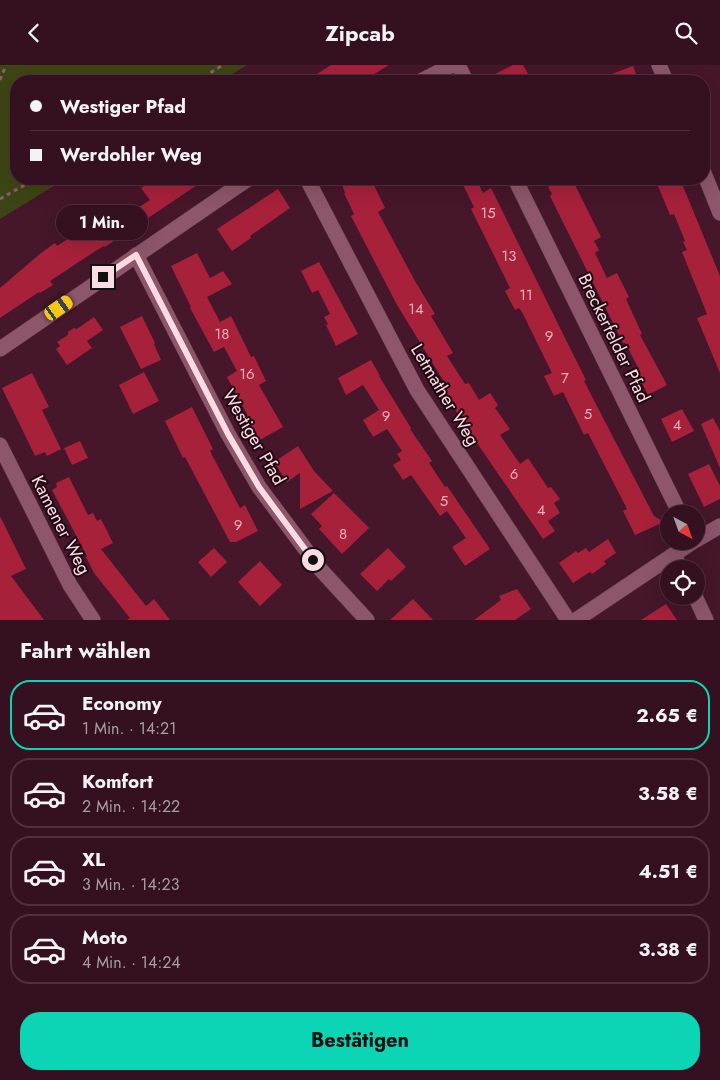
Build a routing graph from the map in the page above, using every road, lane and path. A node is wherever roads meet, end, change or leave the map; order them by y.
1 (6, 65) edge
2 (223, 65) edge
3 (452, 65) edge
4 (206, 75) edge
5 (433, 75) edge
6 (0, 81) edge
7 (24, 185) edge
8 (239, 185) edge
9 (310, 185) edge
10 (518, 185) edge
11 (709, 185) edge
12 (0, 199) edge
13 (720, 213) edge
14 (136, 255) junction
15 (0, 349) edge
16 (0, 445) edge
17 (676, 505) edge
18 (720, 527) edge
19 (705, 535) edge
20 (688, 550) edge
21 (680, 560) edge
22 (660, 572) edge
23 (698, 605) edge
24 (93, 620) edge
25 (367, 620) edge
26 (568, 620) edge
27 (576, 620) edge
28 (706, 620) edge

1 - 6 path
2 - 4 path
3 - 5 street
7 - 12 path
8 - 14 street
9 - 26 street, Letmather Weg
10 - 17 street, Breckerfelder Pfad
11 - 13 street
14 - 15 street
14 - 25 street, Westiger Pfad
16 - 24 street, Kamener Weg
18 - 19 street
20 - 21 street
22 - 27 street
23 - 28 street

